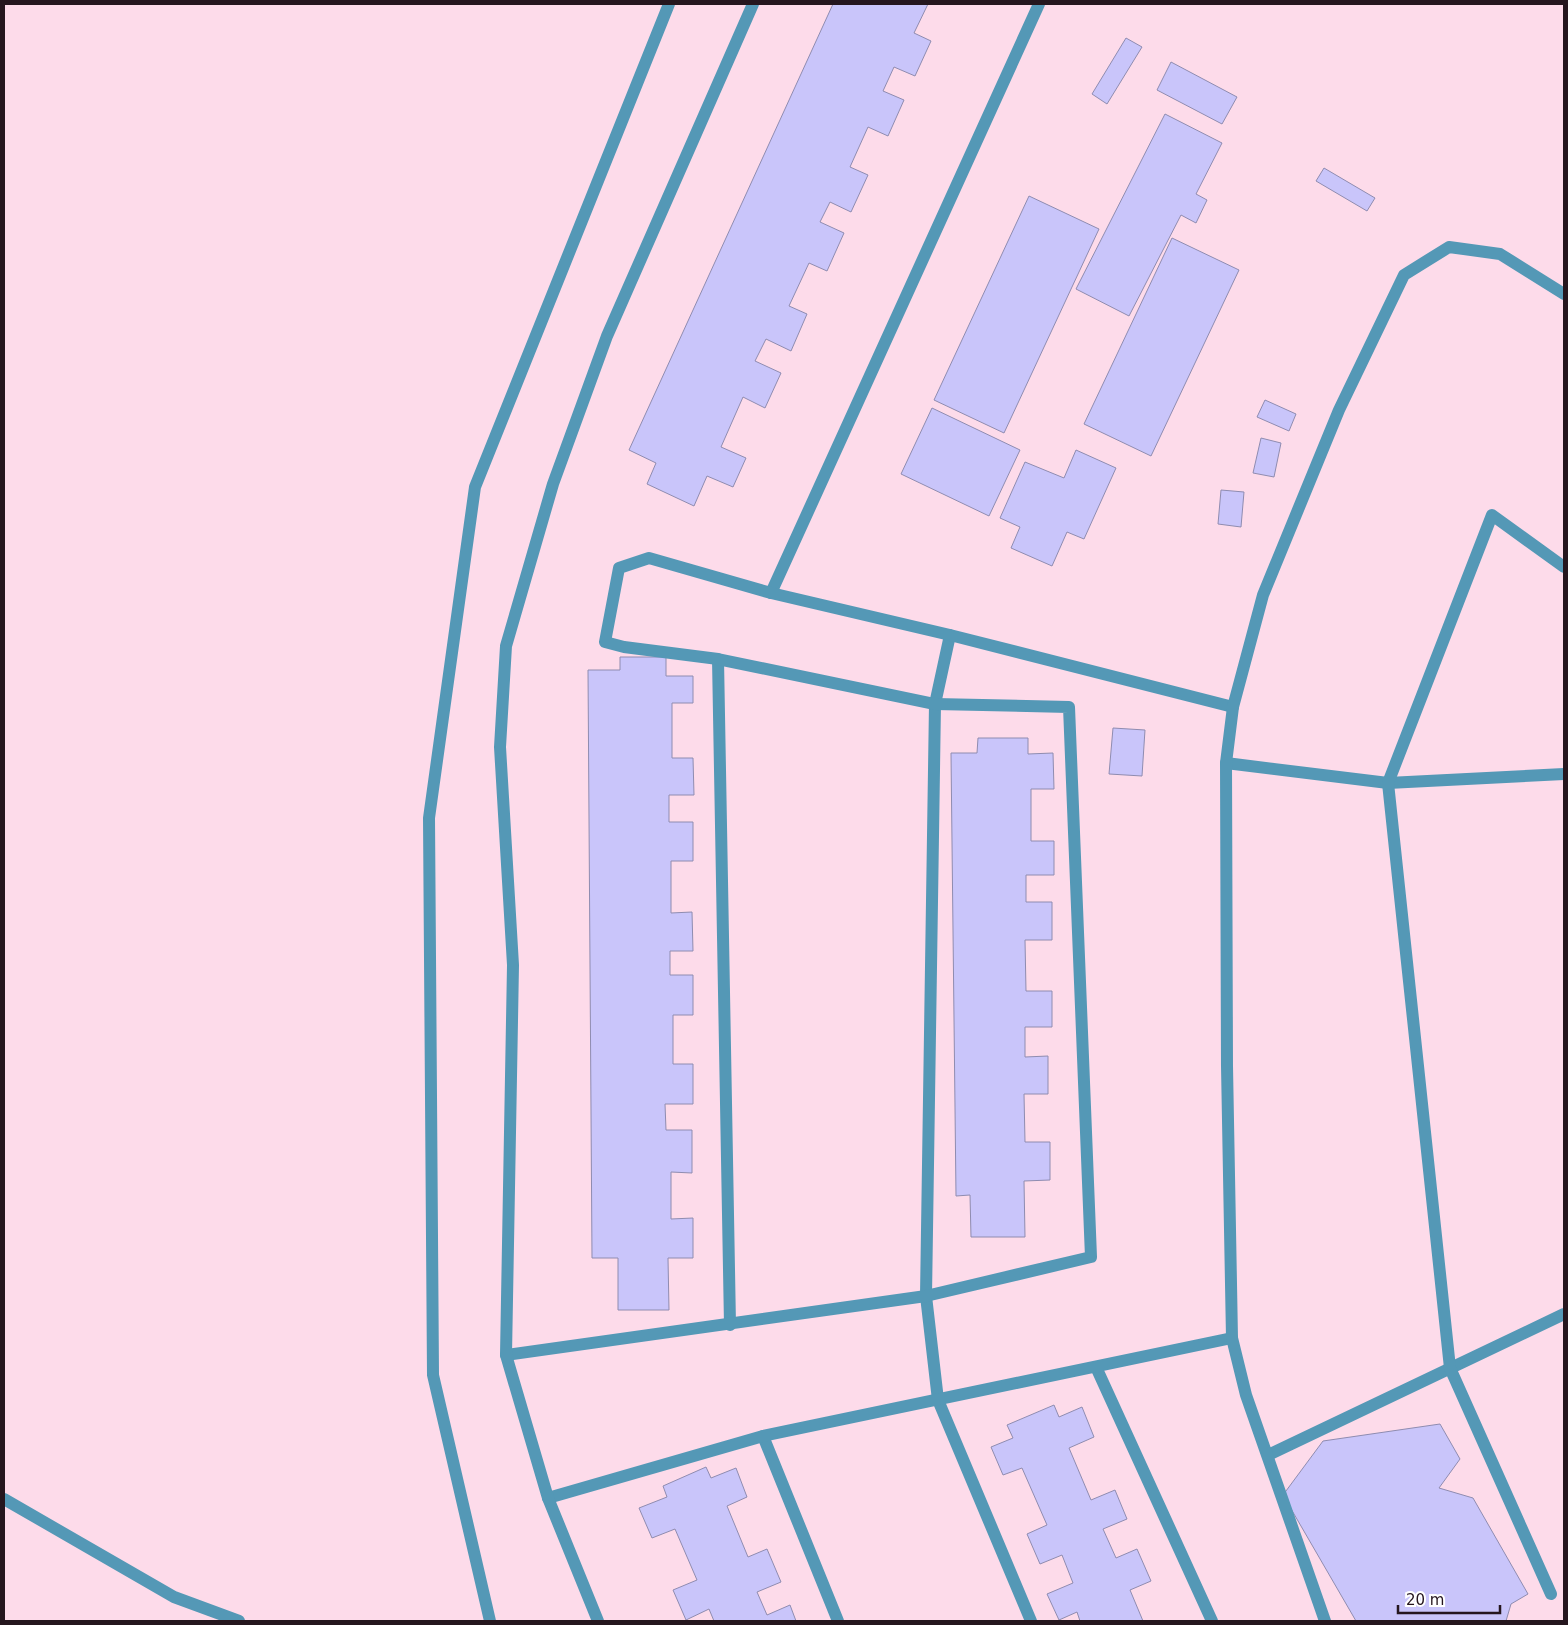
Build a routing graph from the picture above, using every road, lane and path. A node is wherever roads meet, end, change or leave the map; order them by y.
1 (669, 4) edge
2 (753, 4) edge
3 (1039, 4) edge
4 (1564, 294) edge
5 (1564, 567) edge
6 (772, 593) junction
7 (950, 635) junction
8 (718, 659) junction
9 (936, 704) junction
10 (1233, 707) junction
11 (1226, 763) junction
12 (1564, 774) edge
13 (1388, 783) junction
14 (926, 1296) junction
15 (1564, 1314) edge
16 (730, 1325) junction
17 (1232, 1338) junction
18 (506, 1355) junction
19 (1096, 1367) junction
20 (1450, 1368) junction
21 (938, 1400) junction
22 (763, 1436) junction
23 (1268, 1454) junction
24 (548, 1498) junction
25 (4, 1499) edge
26 (1552, 1594) dead end
27 (238, 1621) edge
28 (490, 1621) edge
29 (598, 1621) edge
30 (838, 1621) edge
31 (1031, 1621) edge
32 (1212, 1621) edge
33 (1325, 1621) edge

1 - 28 street
2 - 18 street
3 - 6 street
4 - 10 street
5 - 13 street
6 - 7 street
6 - 8 street
7 - 9 street
7 - 10 street
8 - 9 street
8 - 16 street
9 - 14 street
9 - 14 street
10 - 11 street
11 - 13 street
11 - 17 street
12 - 13 street
13 - 20 street
14 - 16 street
14 - 21 street
15 - 20 street
16 - 18 street
17 - 19 street
17 - 23 street
18 - 24 street
19 - 21 street
19 - 32 street
20 - 23 street
20 - 26 street
21 - 22 street
21 - 31 street
22 - 24 street
22 - 30 street
23 - 33 street
24 - 29 street
25 - 27 street

